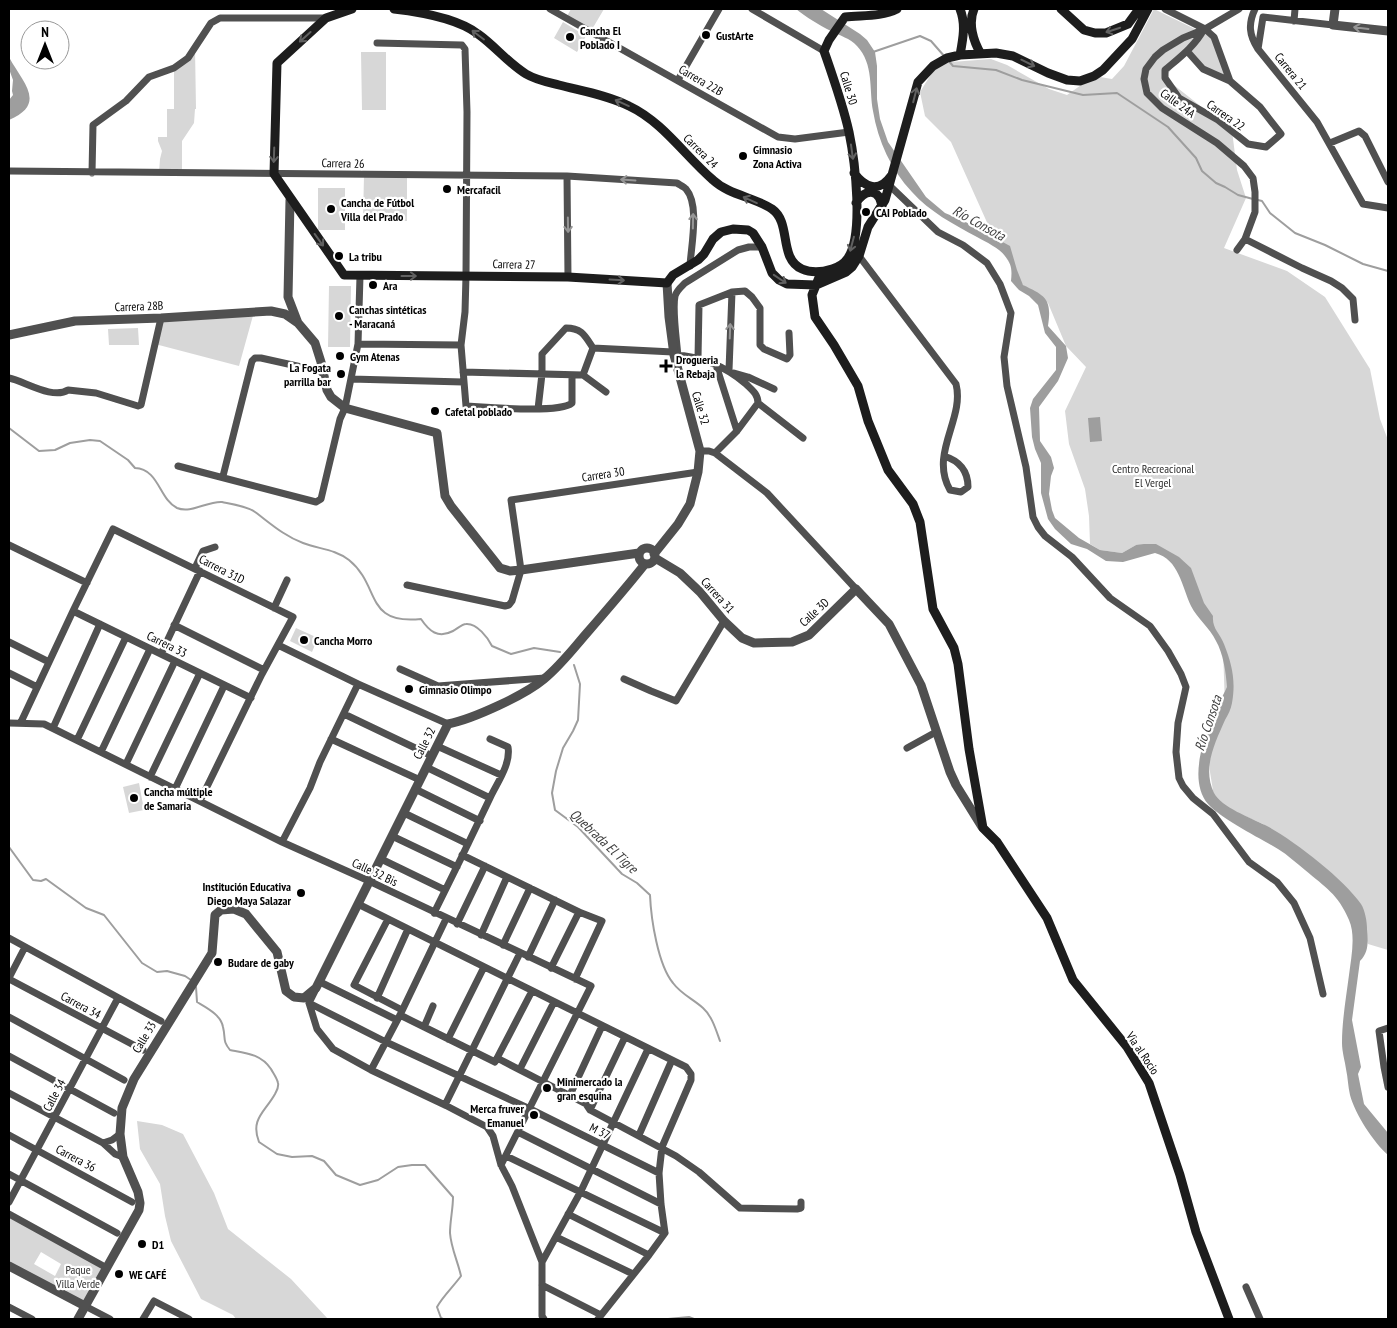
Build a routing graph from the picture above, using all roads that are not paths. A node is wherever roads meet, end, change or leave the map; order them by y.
1 (352, 9) edge
2 (394, 9) edge
3 (550, 9) edge
4 (719, 9) edge
5 (752, 9) edge
6 (897, 9) edge
7 (960, 9) edge
8 (974, 9) edge
9 (1061, 9) edge
10 (1139, 9) edge
11 (1148, 9) edge
12 (1165, 9) edge
13 (1239, 9) edge
14 (1254, 9) edge
15 (1295, 9) edge
16 (1335, 9) edge
17 (326, 18) junction
18 (1294, 20) junction
19 (1333, 25) junction
20 (1204, 29) junction
21 (1388, 32) edge
22 (377, 43) dead end
23 (1258, 49) junction
24 (824, 51) junction
25 (1187, 51) junction
26 (981, 54) junction
27 (960, 55) junction
28 (678, 80) junction
29 (1230, 81) junction
30 (849, 132) junction
31 (1330, 143) junction
32 (9, 171) edge
33 (854, 172) junction
34 (92, 173) junction
35 (274, 174) junction
36 (892, 175) junction
37 (466, 176) junction
38 (567, 176) junction
39 (1388, 182) edge
40 (890, 186) junction
41 (290, 200) junction
42 (856, 204) junction
43 (882, 207) junction
44 (1388, 208) edge
45 (1246, 239) junction
46 (762, 247) junction
47 (1236, 250) dead end
48 (859, 256) junction
49 (690, 266) junction
50 (826, 272) junction
51 (360, 276) junction
52 (466, 276) junction
53 (568, 277) junction
54 (667, 283) junction
55 (816, 285) junction
56 (732, 292) junction
57 (288, 297) junction
58 (272, 311) junction
59 (161, 318) junction
60 (1355, 320) dead end
61 (298, 323) junction
62 (789, 333) dead end
63 (9, 335) edge
64 (358, 344) junction
65 (461, 345) junction
66 (593, 348) junction
67 (675, 354) junction
68 (698, 358) junction
69 (716, 365) junction
70 (324, 372) junction
71 (463, 372) junction
72 (731, 372) junction
73 (542, 374) junction
74 (572, 375) junction
75 (583, 375) junction
76 (9, 378) edge
77 (351, 379) junction
78 (464, 382) junction
79 (774, 388) dead end
80 (606, 392) dead end
81 (758, 403) junction
82 (345, 408) junction
83 (538, 409) junction
84 (736, 431) junction
85 (803, 438) dead end
86 (700, 450) junction
87 (716, 453) junction
88 (944, 456) junction
89 (178, 466) dead end
90 (698, 472) junction
91 (223, 476) junction
92 (9, 545) edge
93 (215, 548) dead end
94 (648, 558) junction
95 (198, 570) junction
96 (521, 570) junction
97 (287, 580) dead end
98 (87, 583) junction
99 (407, 585) dead end
100 (856, 590) junction
101 (274, 608) junction
102 (73, 610) junction
103 (724, 620) junction
104 (100, 624) junction
105 (174, 625) junction
106 (126, 637) junction
107 (9, 642) edge
108 (754, 643) joint
109 (278, 645) junction
110 (150, 649) junction
111 (161, 654) junction
112 (174, 661) junction
113 (49, 662) junction
114 (400, 669) dead end
115 (264, 670) junction
116 (9, 673) edge
117 (200, 673) junction
118 (546, 678) junction
119 (624, 679) dead end
120 (358, 684) junction
121 (224, 686) junction
122 (37, 687) junction
123 (251, 698) junction
124 (344, 714) junction
125 (21, 722) junction
126 (9, 723) edge
127 (448, 724) junction
128 (53, 728) junction
129 (936, 732) junction
130 (331, 739) junction
131 (490, 739) dead end
132 (77, 740) junction
133 (437, 746) junction
134 (907, 748) dead end
135 (101, 752) junction
136 (432, 756) junction
137 (126, 764) junction
138 (426, 767) junction
139 (502, 775) junction
140 (150, 777) junction
141 (420, 780) junction
142 (175, 789) junction
143 (415, 789) junction
144 (490, 798) junction
145 (200, 801) junction
146 (404, 813) junction
147 (480, 821) junction
148 (983, 828) junction
149 (392, 836) junction
150 (282, 842) junction
151 (468, 844) junction
152 (462, 855) junction
153 (381, 859) junction
154 (485, 866) junction
155 (457, 867) junction
156 (507, 877) junction
157 (370, 881) junction
158 (530, 888) junction
159 (445, 890) junction
160 (555, 900) junction
161 (358, 904) junction
162 (579, 912) junction
163 (434, 913) junction
164 (388, 919) junction
165 (446, 919) junction
166 (457, 924) junction
167 (408, 929) junction
168 (481, 935) junction
169 (9, 938) edge
170 (435, 943) junction
171 (503, 945) junction
172 (25, 947) junction
173 (524, 955) junction
174 (484, 967) junction
175 (551, 968) junction
176 (9, 978) edge
177 (508, 979) junction
178 (574, 979) junction
179 (318, 985) junction
180 (532, 991) junction
181 (1322, 994) dead end
182 (118, 998) junction
183 (377, 998) junction
184 (554, 1002) junction
185 (309, 1003) junction
186 (433, 1006) dead end
187 (578, 1014) junction
188 (400, 1015) junction
189 (9, 1017) edge
190 (161, 1021) dead end
191 (602, 1026) junction
192 (424, 1027) junction
193 (102, 1028) junction
194 (1388, 1028) edge
195 (625, 1037) junction
196 (448, 1038) junction
197 (386, 1042) junction
198 (648, 1049) junction
199 (143, 1050) dead end
200 (472, 1051) junction
201 (9, 1056) edge
202 (498, 1058) junction
203 (86, 1059) junction
204 (672, 1060) junction
205 (520, 1069) junction
206 (372, 1070) junction
207 (459, 1076) junction
208 (124, 1080) dead end
209 (543, 1081) junction
210 (1388, 1087) edge
211 (70, 1089) junction
212 (9, 1093) edge
213 (570, 1095) junction
214 (445, 1105) junction
215 (530, 1109) junction
216 (590, 1110) junction
217 (114, 1113) dead end
218 (54, 1117) junction
219 (614, 1122) junction
220 (518, 1132) junction
221 (120, 1134) junction
222 (9, 1135) edge
223 (639, 1135) junction
224 (103, 1144) junction
225 (602, 1145) junction
226 (662, 1146) junction
227 (37, 1150) junction
228 (506, 1156) junction
229 (123, 1157) junction
230 (501, 1165) junction
231 (591, 1169) junction
232 (659, 1173) junction
233 (9, 1174) edge
234 (21, 1180) junction
235 (581, 1191) junction
236 (9, 1202) edge
237 (132, 1202) dead end
238 (801, 1202) dead end
239 (660, 1204) junction
240 (9, 1214) edge
241 (568, 1214) junction
242 (117, 1233) dead end
243 (665, 1233) junction
244 (556, 1237) junction
245 (649, 1255) junction
246 (542, 1262) junction
247 (9, 1266) edge
248 (107, 1268) junction
249 (634, 1274) junction
250 (542, 1286) junction
251 (1246, 1288) dead end
252 (85, 1306) junction
253 (9, 1307) edge
254 (600, 1317) edge
255 (32, 1319) edge
256 (78, 1319) edge
257 (110, 1319) edge
258 (143, 1319) edge
259 (189, 1319) edge
260 (544, 1319) edge
261 (1229, 1319) edge
262 (1260, 1319) edge

1 - 17 main road
50 -> 2 main road, Carrera 24
3 - 28 street, Carrera 22B
4 - 28 street
5 - 24 street
6 - 24 main road
7 - 27 main road
8 - 26 main road
10 -> 9 main road
26 -> 11 main road
12 - 20 street
13 - 20 street, Calle 24A
14 - 23 street, Carrera 21
15 - 18 street
16 - 19 street
17 - 34 street
17 -> 35 main road
18 - 19 street
18 - 23 street
21 -> 19 street
20 - 25 street
20 - 29 street
20 - 45 street, Calle 24A
22 - 37 street
23 - 31 street, Carrera 21
24 - 30 main road, Calle 30
25 - 29 street
25 - 29 street, Carrera 22
26 - 27 main road
36 -> 27 main road
28 - 30 street, Carrera 22B
30 -> 33 main road
31 - 39 street
31 - 44 street, Carrera 21
32 - 34 street, Carrera 26
33 - 36 main road
33 - 42 main road
34 - 35 street, Carrera 26
35 - 37 street, Carrera 26
35 - 41 main road
36 - 40 main road
37 - 38 street, Carrera 26
37 - 52 street
49 -> 38 street, Carrera 26
38 -> 53 street
40 - 43 main road
40 - 181 street
41 -> 51 main road
41 - 57 street
42 - 43 main road
42 -> 50 main road
43 - 48 main road
45 - 47 street
45 - 60 street
46 - 49 main road
46 -> 55 main road
46 - 67 street
48 - 55 main road
48 - 88 street
49 - 54 main road
50 - 55 main road
51 -> 52 main road, Carrera 27
51 - 64 street
52 - 53 main road, Carrera 27
52 - 65 street
53 -> 54 main road, Carrera 27
54 - 67 street, Calle 32
55 - 148 main road
56 - 62 street
56 - 68 street
72 -> 56 street
57 - 58 street
57 - 61 street
58 - 59 street, Carrera 28B
58 - 61 street, Carrera 28B
59 - 63 street, Carrera 28B
59 - 76 street
61 - 70 street
64 - 65 street
64 - 77 street
65 - 71 street
66 - 67 street
66 - 73 street
66 - 75 street
67 - 68 street
67 - 86 street, Calle 32
68 - 69 street
69 - 72 street
69 - 84 street
70 - 82 street
70 - 91 street
71 - 73 street
71 - 78 street
72 - 79 street
72 - 81 street
73 - 74 street
73 - 83 street
74 - 75 street
74 - 83 street
75 - 80 street
77 - 78 street
77 - 82 street
78 - 83 street
81 - 84 street
81 - 85 street
82 - 91 street
82 - 96 street
84 - 87 street
86 - 87 street
86 - 90 street, Calle 32
87 - 100 street
88 - 88 street
89 - 91 street
90 - 94 street, Calle 32
90 - 96 street, Carrera 30
92 - 98 street
93 - 95 street
94 - 96 street
94 - 103 street, Carrera 31
94 - 118 street, Calle 32
95 - 98 street, Carrera 31D
95 - 101 street, Carrera 31D
95 - 105 street
96 - 99 street
97 - 101 street
98 - 102 street
100 - 108 street, Calle 3D
100 - 129 street
101 - 109 street, Carrera 31D
102 - 104 street, Carrera 33
102 - 113 street
103 - 108 street, Carrera 31
103 - 119 street
104 - 106 street, Carrera 33
104 - 128 street
105 - 111 street
105 - 115 street
106 - 110 street, Carrera 33
106 - 132 street
107 - 113 street
109 - 115 street
109 - 120 street
110 - 111 street, Carrera 33
110 - 135 street
111 - 112 street, Carrera 33
112 - 117 street, Carrera 33
112 - 137 street
113 - 122 street
114 - 118 street
115 - 123 street
116 - 122 street
117 - 121 street, Carrera 33
117 - 140 street
118 - 127 street, Calle 32
120 - 124 street
120 - 127 street
121 - 123 street, Carrera 33
121 - 142 street
122 - 125 street
123 - 145 street
124 - 130 street
124 - 136 street
125 - 126 street, Calle 32 Bis
125 - 128 street, Calle 32 Bis
127 - 133 street, Calle 32
128 - 132 street, Calle 32 Bis
129 - 134 street
129 - 148 street
130 - 141 street
130 - 150 street
131 - 139 street
132 - 135 street, Calle 32 Bis
133 - 136 street, Calle 32
133 - 139 street
135 - 137 street, Calle 32 Bis
136 - 138 street, Calle 32
137 - 140 street, Calle 32 Bis
138 - 141 street, Calle 32
138 - 144 street
139 - 144 street
140 - 142 street, Calle 32 Bis
141 - 143 street, Calle 32
142 - 145 street, Calle 32 Bis
143 - 146 street, Calle 32
143 - 147 street
144 - 147 street
145 - 150 street, Calle 32 Bis
146 - 149 street, Calle 32
146 - 151 street
147 - 151 street
148 - 261 main road, Via al Rocio
149 - 153 street, Calle 32
149 - 155 street
150 - 157 street, Calle 32 Bis
151 - 152 street
152 - 154 street
152 - 155 street
153 - 157 street, Calle 32
153 - 159 street
154 - 156 street
154 - 166 street
155 - 159 street
156 - 158 street
156 - 168 street
157 - 161 street, Calle 32
157 - 163 street, Calle 32 Bis
158 - 160 street
158 - 171 street
159 - 163 street
160 - 162 street
160 - 173 street
161 - 164 street
161 - 179 street, Calle 32
162 - 175 street
162 - 178 street
163 - 165 street, Calle 32 Bis
164 - 167 street
164 - 183 street
165 - 166 street, Calle 32 Bis
165 - 170 street
166 - 168 street, Calle 32 Bis
167 - 170 street
167 - 183 street
168 - 171 street, Calle 32 Bis
169 - 172 street
170 - 174 street
170 - 188 street
171 - 173 street, Calle 32 Bis
172 - 176 street
172 - 182 street
173 - 175 street, Calle 32 Bis
173 - 177 street
174 - 177 street
174 - 196 street
175 - 178 street, Calle 32 Bis
176 - 193 street, Carrera 34
177 - 180 street
177 - 200 street
178 - 187 street, Calle 32 Bis
179 - 185 street
179 - 188 street
179 - 221 street, Calle 33
180 - 184 street
180 - 202 street
182 - 190 street
182 - 193 street, Calle 34
183 - 188 street
184 - 187 street
184 - 205 street
185 - 197 street, M 37
185 - 206 street
186 - 192 street
187 - 191 street
187 - 209 street
188 - 192 street
188 - 197 street
189 - 203 street
191 - 195 street
191 - 213 street
192 - 196 street
193 - 199 street, Carrera 34
193 - 203 street, Calle 34
194 - 210 street
195 - 198 street
195 - 216 street
196 - 200 street
197 - 206 street
197 - 207 street, M 37
198 - 204 street
198 - 219 street
200 - 202 street
200 - 207 street
201 - 211 street
202 - 205 street
203 - 208 street
203 - 211 street, Calle 34
204 - 223 street
204 - 226 street
205 - 209 street
206 - 214 street
207 - 214 street
207 - 215 street, M 37
209 - 213 street
209 - 215 street
211 - 217 street
211 - 218 street, Calle 34
212 - 218 street
213 - 216 street
214 - 230 street
215 - 220 street
215 - 225 street, M 37
216 - 219 street
218 - 224 street
218 - 227 street, Calle 34
219 - 223 street
219 - 225 street
220 - 228 street
220 - 231 street
221 - 224 street
221 - 229 street, Calle 33
222 - 227 street, Carrera 36
223 - 226 street
224 - 229 street
225 - 231 street
225 - 232 street, M 37
226 - 232 street
226 - 238 street
227 - 234 street, Calle 34
227 - 237 street, Carrera 36
228 - 230 street
228 - 235 street
229 - 248 street, Calle 33
230 - 246 street
231 - 235 street
231 - 239 street
232 - 239 street
233 - 234 street
234 - 236 street, Calle 34
234 - 242 street
235 - 241 street
235 - 243 street
239 - 243 street
240 - 248 street
241 - 244 street
241 - 245 street
243 - 245 street
244 - 246 street
244 - 249 street
245 - 249 street
246 - 250 street
247 - 252 street
248 - 252 street, Calle 33
249 - 254 street
250 - 254 street
250 - 260 street
251 - 262 street
252 - 256 street, Calle 33
252 - 257 street
253 - 255 street
258 - 259 street

